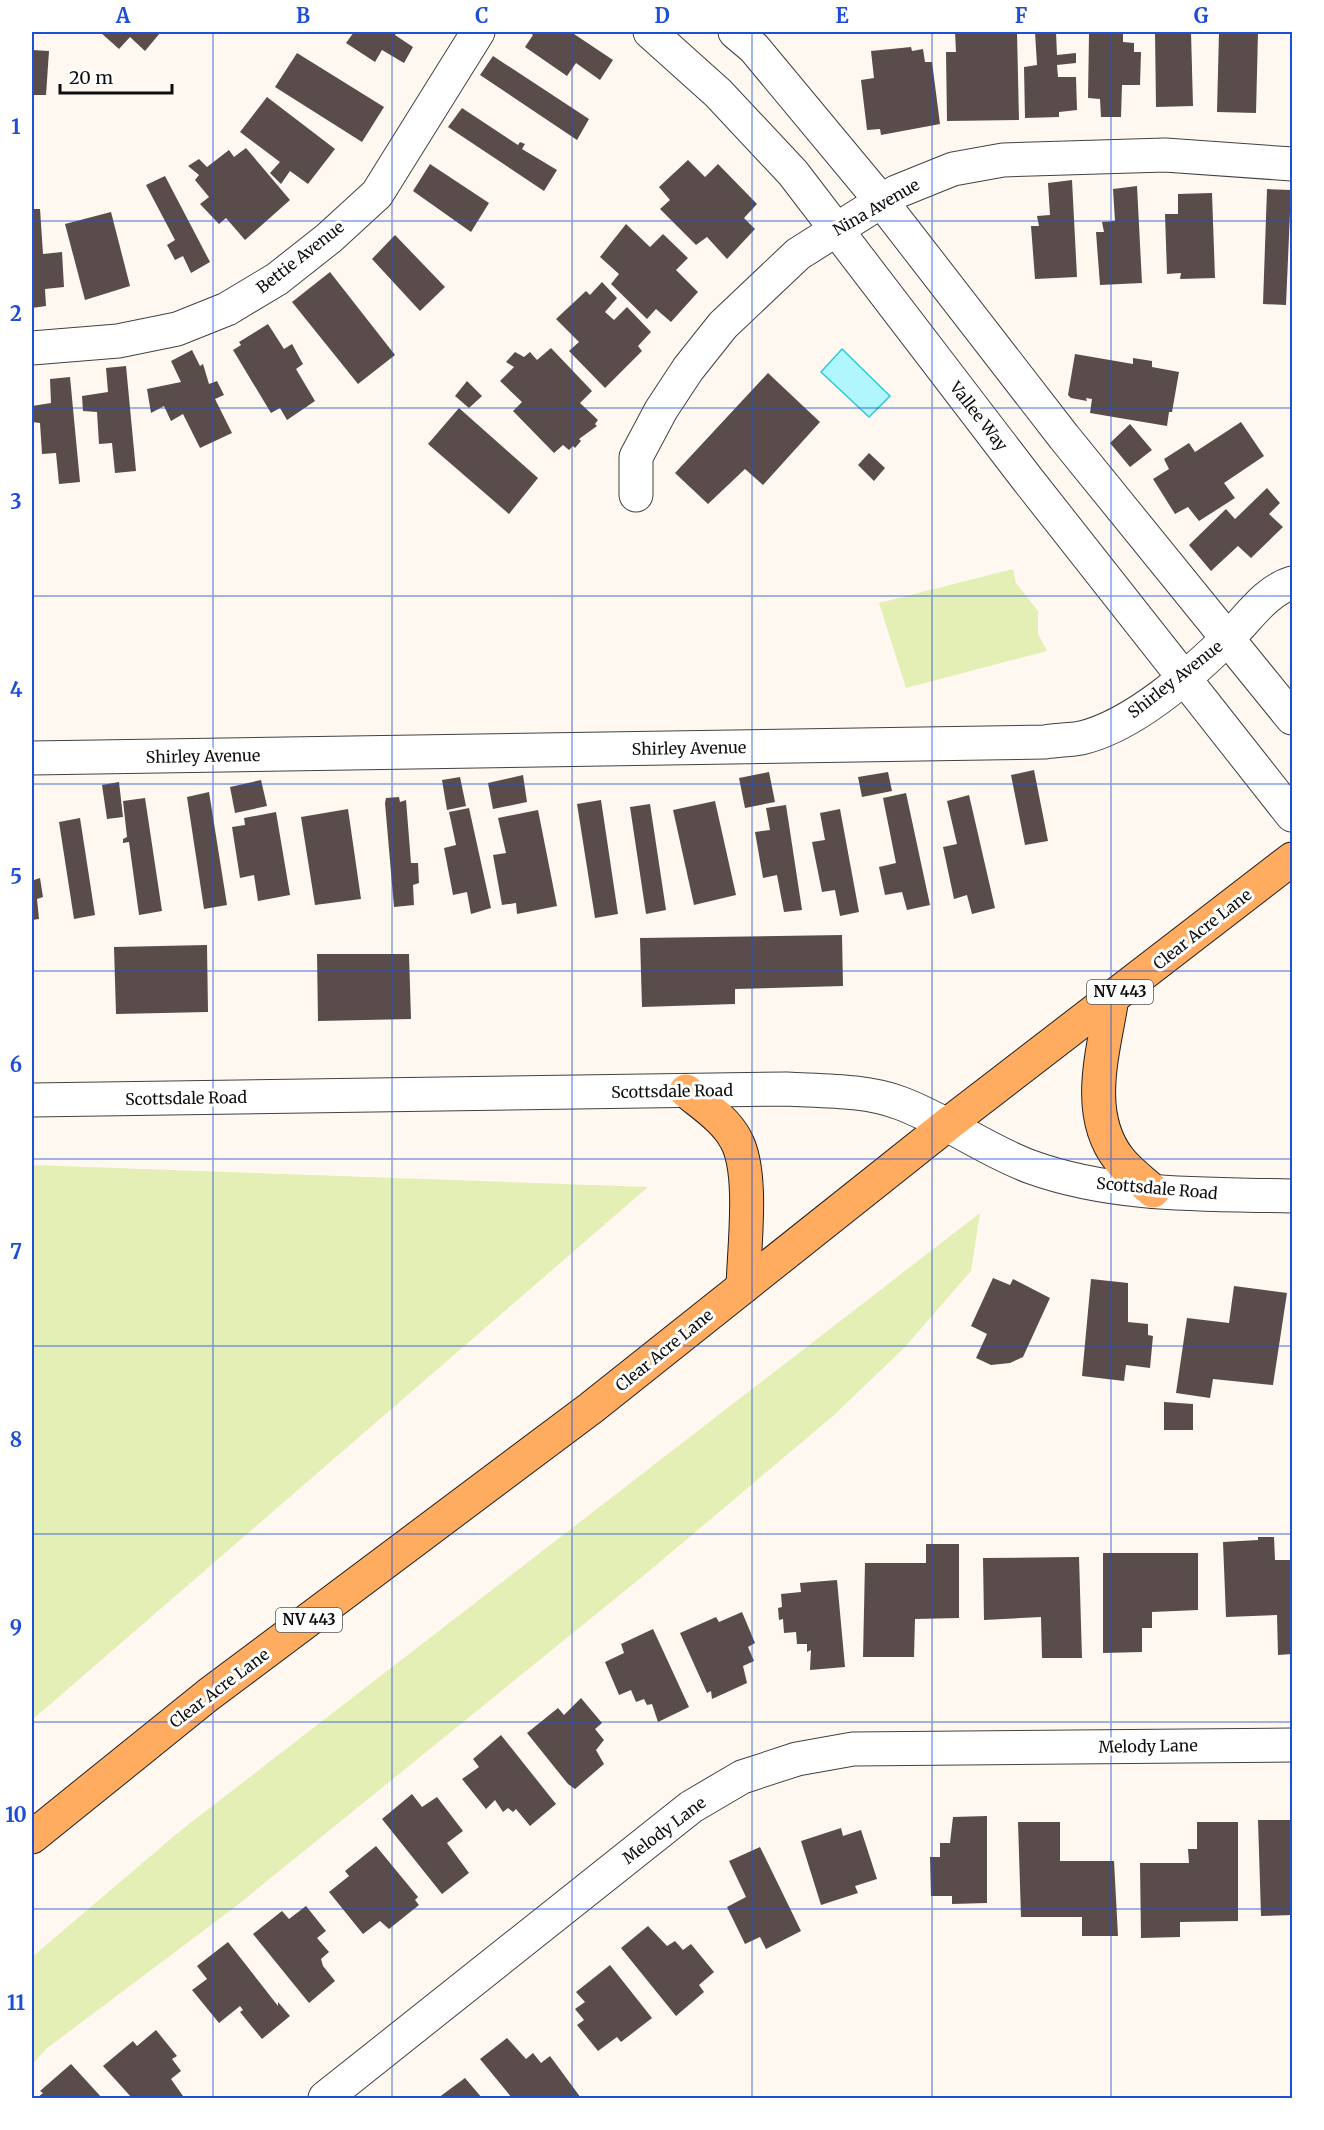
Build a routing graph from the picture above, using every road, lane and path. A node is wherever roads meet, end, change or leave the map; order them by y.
1 (478, 32) edge
2 (650, 32) edge
3 (735, 32) edge
4 (1293, 164) edge
5 (882, 202) junction
6 (835, 231) junction
7 (32, 348) edge
8 (636, 495) dead end
9 (1293, 584) edge
10 (1228, 638) junction
11 (1182, 677) junction
12 (1293, 718) edge
13 (32, 758) edge
14 (1293, 816) edge
15 (1293, 860) edge
16 (1112, 998) junction
17 (686, 1091) junction
18 (32, 1100) edge
19 (948, 1124) junction
20 (1153, 1191) junction
21 (1293, 1196) edge
22 (743, 1287) junction
23 (1293, 1745) edge
24 (32, 1837) edge
25 (325, 2098) edge

1 - 7 street, Bettie Avenue
2 - 6 street, Vallee Way
3 - 5 street
4 - 5 street, Nina Avenue
5 - 6 street, Nina Avenue
5 - 10 street
6 - 8 street, Nina Avenue
6 - 11 street, Vallee Way
9 - 10 street, Shirley Avenue
10 - 11 street, Shirley Avenue
10 - 12 street
11 - 13 street, Shirley Avenue
11 - 14 street, Vallee Way
15 - 16 main road, Clear Acre Lane / NV 443
16 - 19 main road, Clear Acre Lane / NV 443
16 - 20 main road
17 - 18 street, Scottsdale Road
17 - 19 street, Scottsdale Road
17 - 22 main road
19 - 20 street, Scottsdale Road
19 - 22 main road, Clear Acre Lane / NV 443
20 - 21 street, Scottsdale Road
22 - 24 main road, Clear Acre Lane / NV 443
23 - 25 street, Melody Lane

